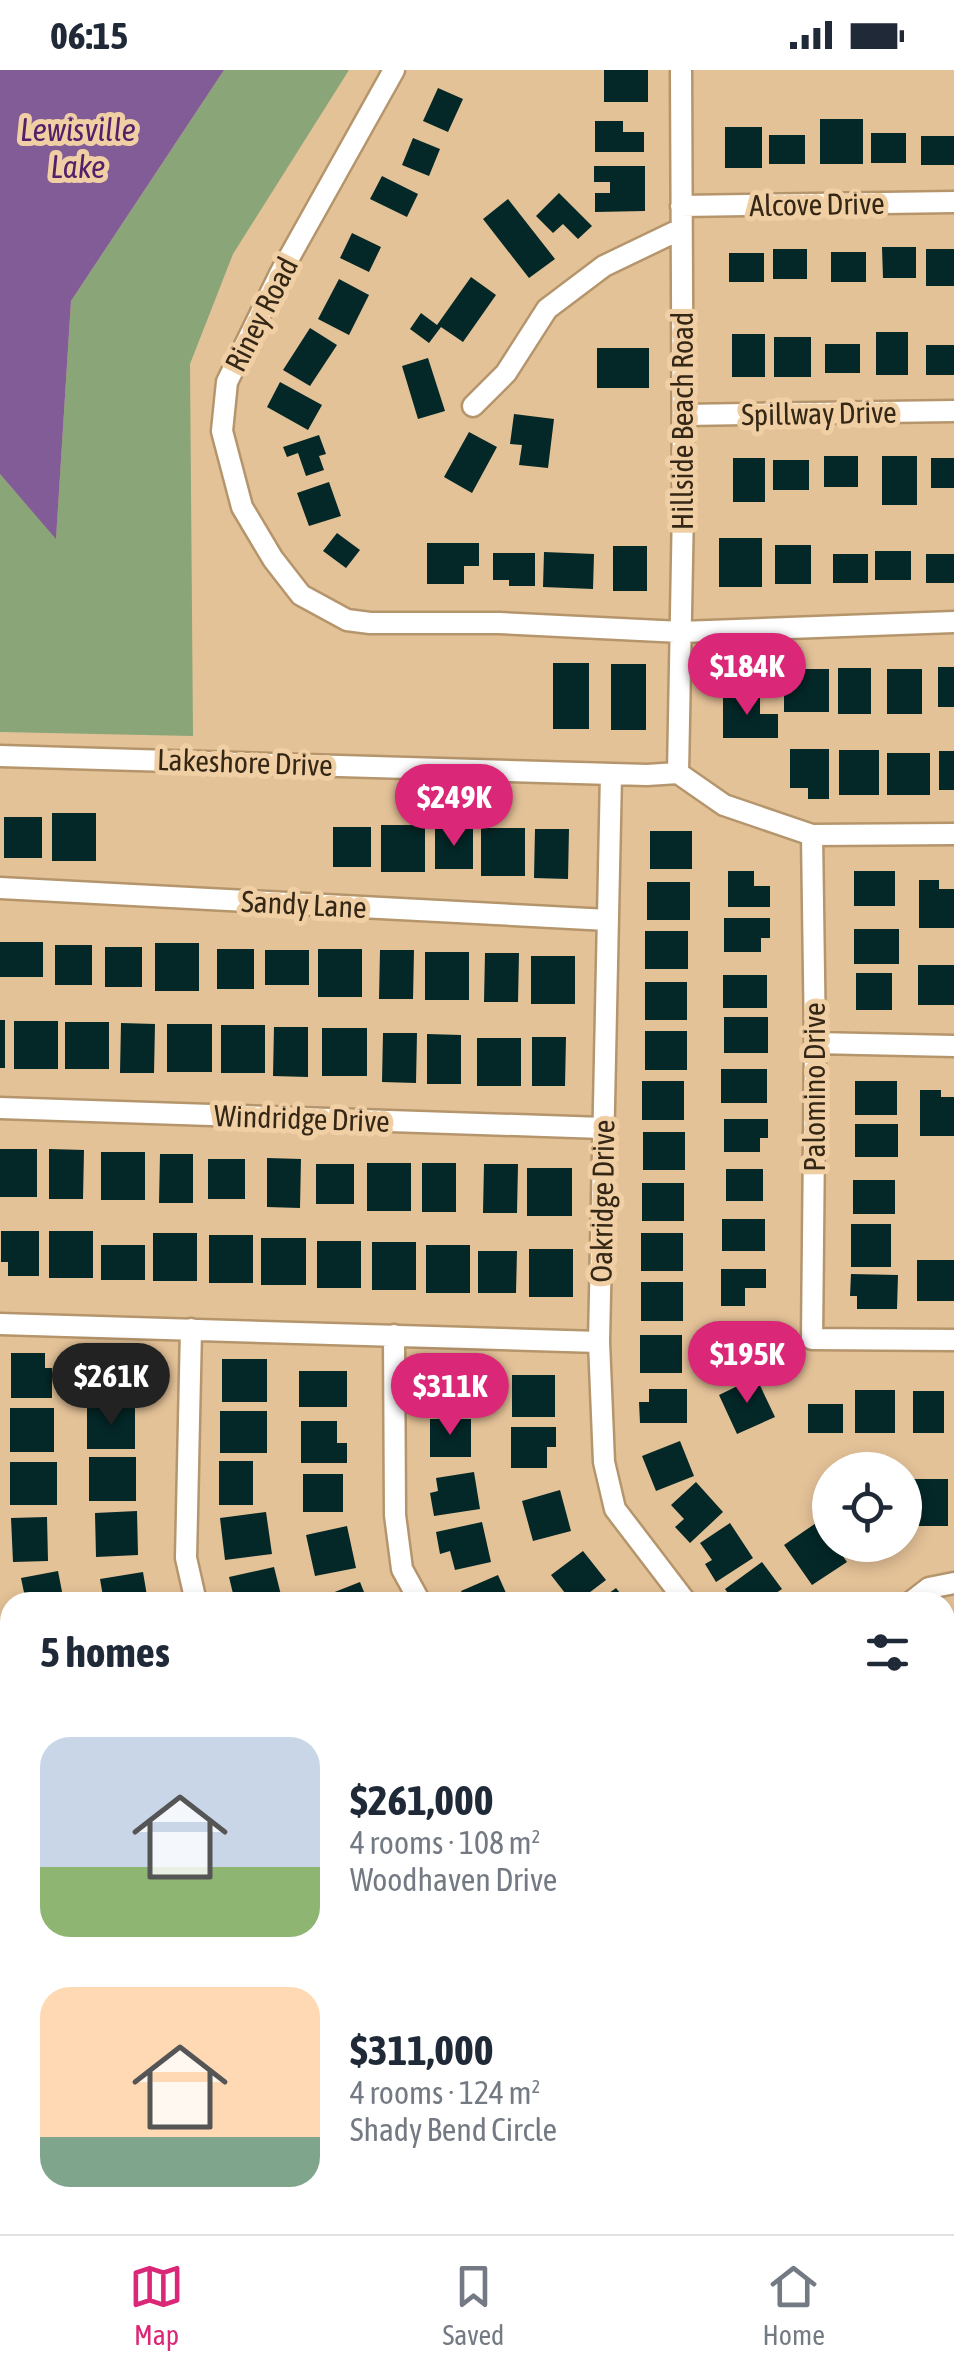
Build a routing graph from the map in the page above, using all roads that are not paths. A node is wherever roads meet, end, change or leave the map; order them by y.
1 (394, 70) edge
2 (681, 70) edge
3 (954, 202) edge
4 (681, 206) junction
5 (681, 229) junction
6 (473, 406) dead end
7 (954, 411) edge
8 (684, 416) junction
9 (954, 622) edge
10 (681, 632) junction
11 (0, 756) edge
12 (678, 773) junction
13 (611, 774) junction
14 (954, 834) edge
15 (812, 835) junction
16 (0, 888) edge
17 (608, 920) junction
18 (815, 1043) junction
19 (954, 1046) edge
20 (0, 1108) edge
21 (603, 1128) junction
22 (0, 1324) edge
23 (191, 1330) junction
24 (394, 1336) junction
25 (954, 1340) edge
26 (599, 1342) junction
27 (954, 1582) edge
28 (194, 1592) edge
29 (415, 1592) edge
30 (678, 1592) edge
31 (924, 1592) edge

1 - 10 street, Riney Road
2 - 4 street, Hillside Beach Road
3 - 4 street, Alcove Drive
4 - 5 street, Hillside Beach Road
5 - 6 street
5 - 8 street, Hillside Beach Road
7 - 8 street, Spillway Drive
8 - 10 street, Hillside Beach Road
9 - 10 street, Riney Road
10 - 12 street, Hillside Beach Road
11 - 13 street, Lakeshore Drive
12 - 13 street, Lakeshore Drive
12 - 15 street
13 - 17 street, Oakridge Drive
14 - 15 street
15 - 18 street, Palomino Drive
16 - 17 street, Sandy Lane
17 - 21 street, Oakridge Drive
18 - 19 street
18 - 25 street, Palomino Drive
20 - 21 street, Windridge Drive
21 - 26 street, Oakridge Drive
22 - 23 street
23 - 24 street
23 - 28 street
24 - 26 street
24 - 29 street
26 - 30 street, Oakridge Drive
27 - 31 street

